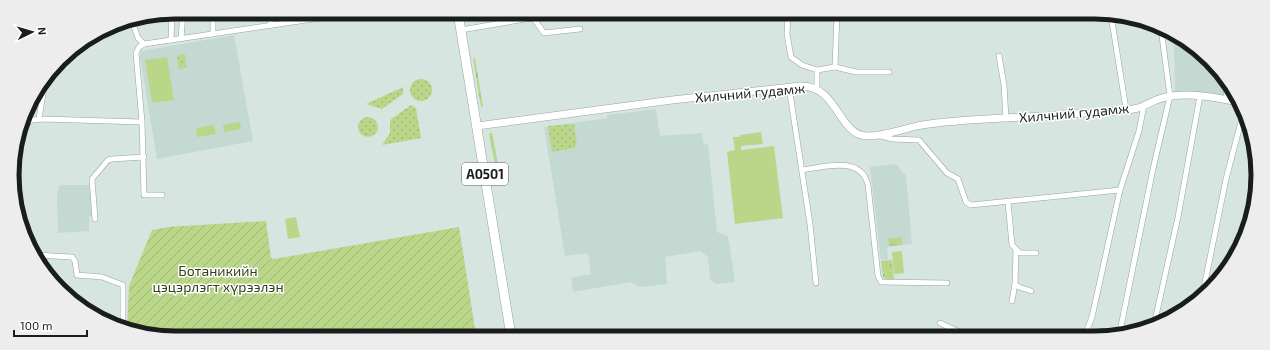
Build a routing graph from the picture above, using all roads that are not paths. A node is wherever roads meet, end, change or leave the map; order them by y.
1 (172, 19) edge
2 (182, 19) edge
3 (213, 19) edge
4 (271, 19) edge
5 (305, 19) edge
6 (459, 19) edge
7 (525, 19) edge
8 (534, 19) edge
9 (788, 19) edge
10 (837, 19) edge
11 (1112, 20) edge
12 (133, 25) edge
13 (271, 25) junction
14 (580, 29) dead end
15 (461, 30) junction
16 (213, 34) junction
17 (1162, 34) edge
18 (181, 39) junction
19 (171, 40) junction
20 (144, 44) junction
21 (1000, 56) dead end
22 (835, 66) junction
23 (817, 70) junction
24 (889, 72) dead end
25 (789, 87) junction
26 (817, 89) junction
27 (44, 91) edge
28 (1227, 91) edge
29 (1170, 96) junction
30 (1200, 96) junction
31 (1227, 100) junction
32 (1232, 101) edge
33 (1144, 105) junction
34 (1126, 109) junction
35 (1006, 119) junction
36 (32, 120) joint
37 (39, 120) junction
38 (1241, 121) edge
39 (142, 122) junction
40 (28, 123) edge
41 (477, 126) junction
42 (878, 135) junction
43 (144, 156) junction
44 (802, 170) junction
45 (1120, 190) junction
46 (162, 195) dead end
47 (1008, 202) junction
48 (95, 219) dead end
49 (1016, 250) junction
50 (1036, 253) dead end
51 (41, 255) edge
52 (816, 283) dead end
53 (947, 283) dead end
54 (1015, 284) junction
55 (1204, 286) edge
56 (1031, 291) dead end
57 (1012, 301) dead end
58 (1155, 319) edge
59 (123, 322) edge
60 (940, 323) dead end
61 (1120, 329) edge
62 (510, 331) edge
63 (957, 331) edge
64 (1086, 331) edge

1 - 19 street
2 - 18 street
3 - 16 street
4 - 13 street
5 - 13 street
6 - 15 highway, A0501
7 - 15 street
8 - 14 street
9 - 23 street
10 - 22 street
11 - 34 street
12 - 20 street
13 - 16 street
15 - 41 highway, A0501
16 - 18 street
17 - 29 street
18 - 19 street
19 - 20 street
20 - 39 street
21 - 35 street
22 - 23 street
22 - 24 street
23 - 26 street
25 - 26 main road, Хилчний гудамж
25 - 41 main road, Хилчний гудамж
25 - 44 street
26 - 42 main road, Хилчний гудамж
27 - 37 street
28 - 31 street
29 - 30 main road, Хилчний гудамж
29 - 33 main road, Хилчний гудамж
29 - 61 street
30 - 31 main road, Хилчний гудамж
30 - 58 street
31 - 32 main road, Хилчний гудамж
33 - 34 main road, Хилчний гудамж
33 - 45 street
34 - 35 main road, Хилчний гудамж
35 - 42 main road, Хилчний гудамж
36 - 37 street
36 - 40 street
37 - 39 street
38 - 55 street
39 - 43 street
41 - 62 highway, A0501
42 - 47 street
43 - 46 street
43 - 48 street
44 - 52 street
44 - 53 street
45 - 47 street
45 - 64 street
47 - 49 street
49 - 50 street
49 - 54 street
51 - 59 street
54 - 56 street
54 - 57 street
60 - 63 street

